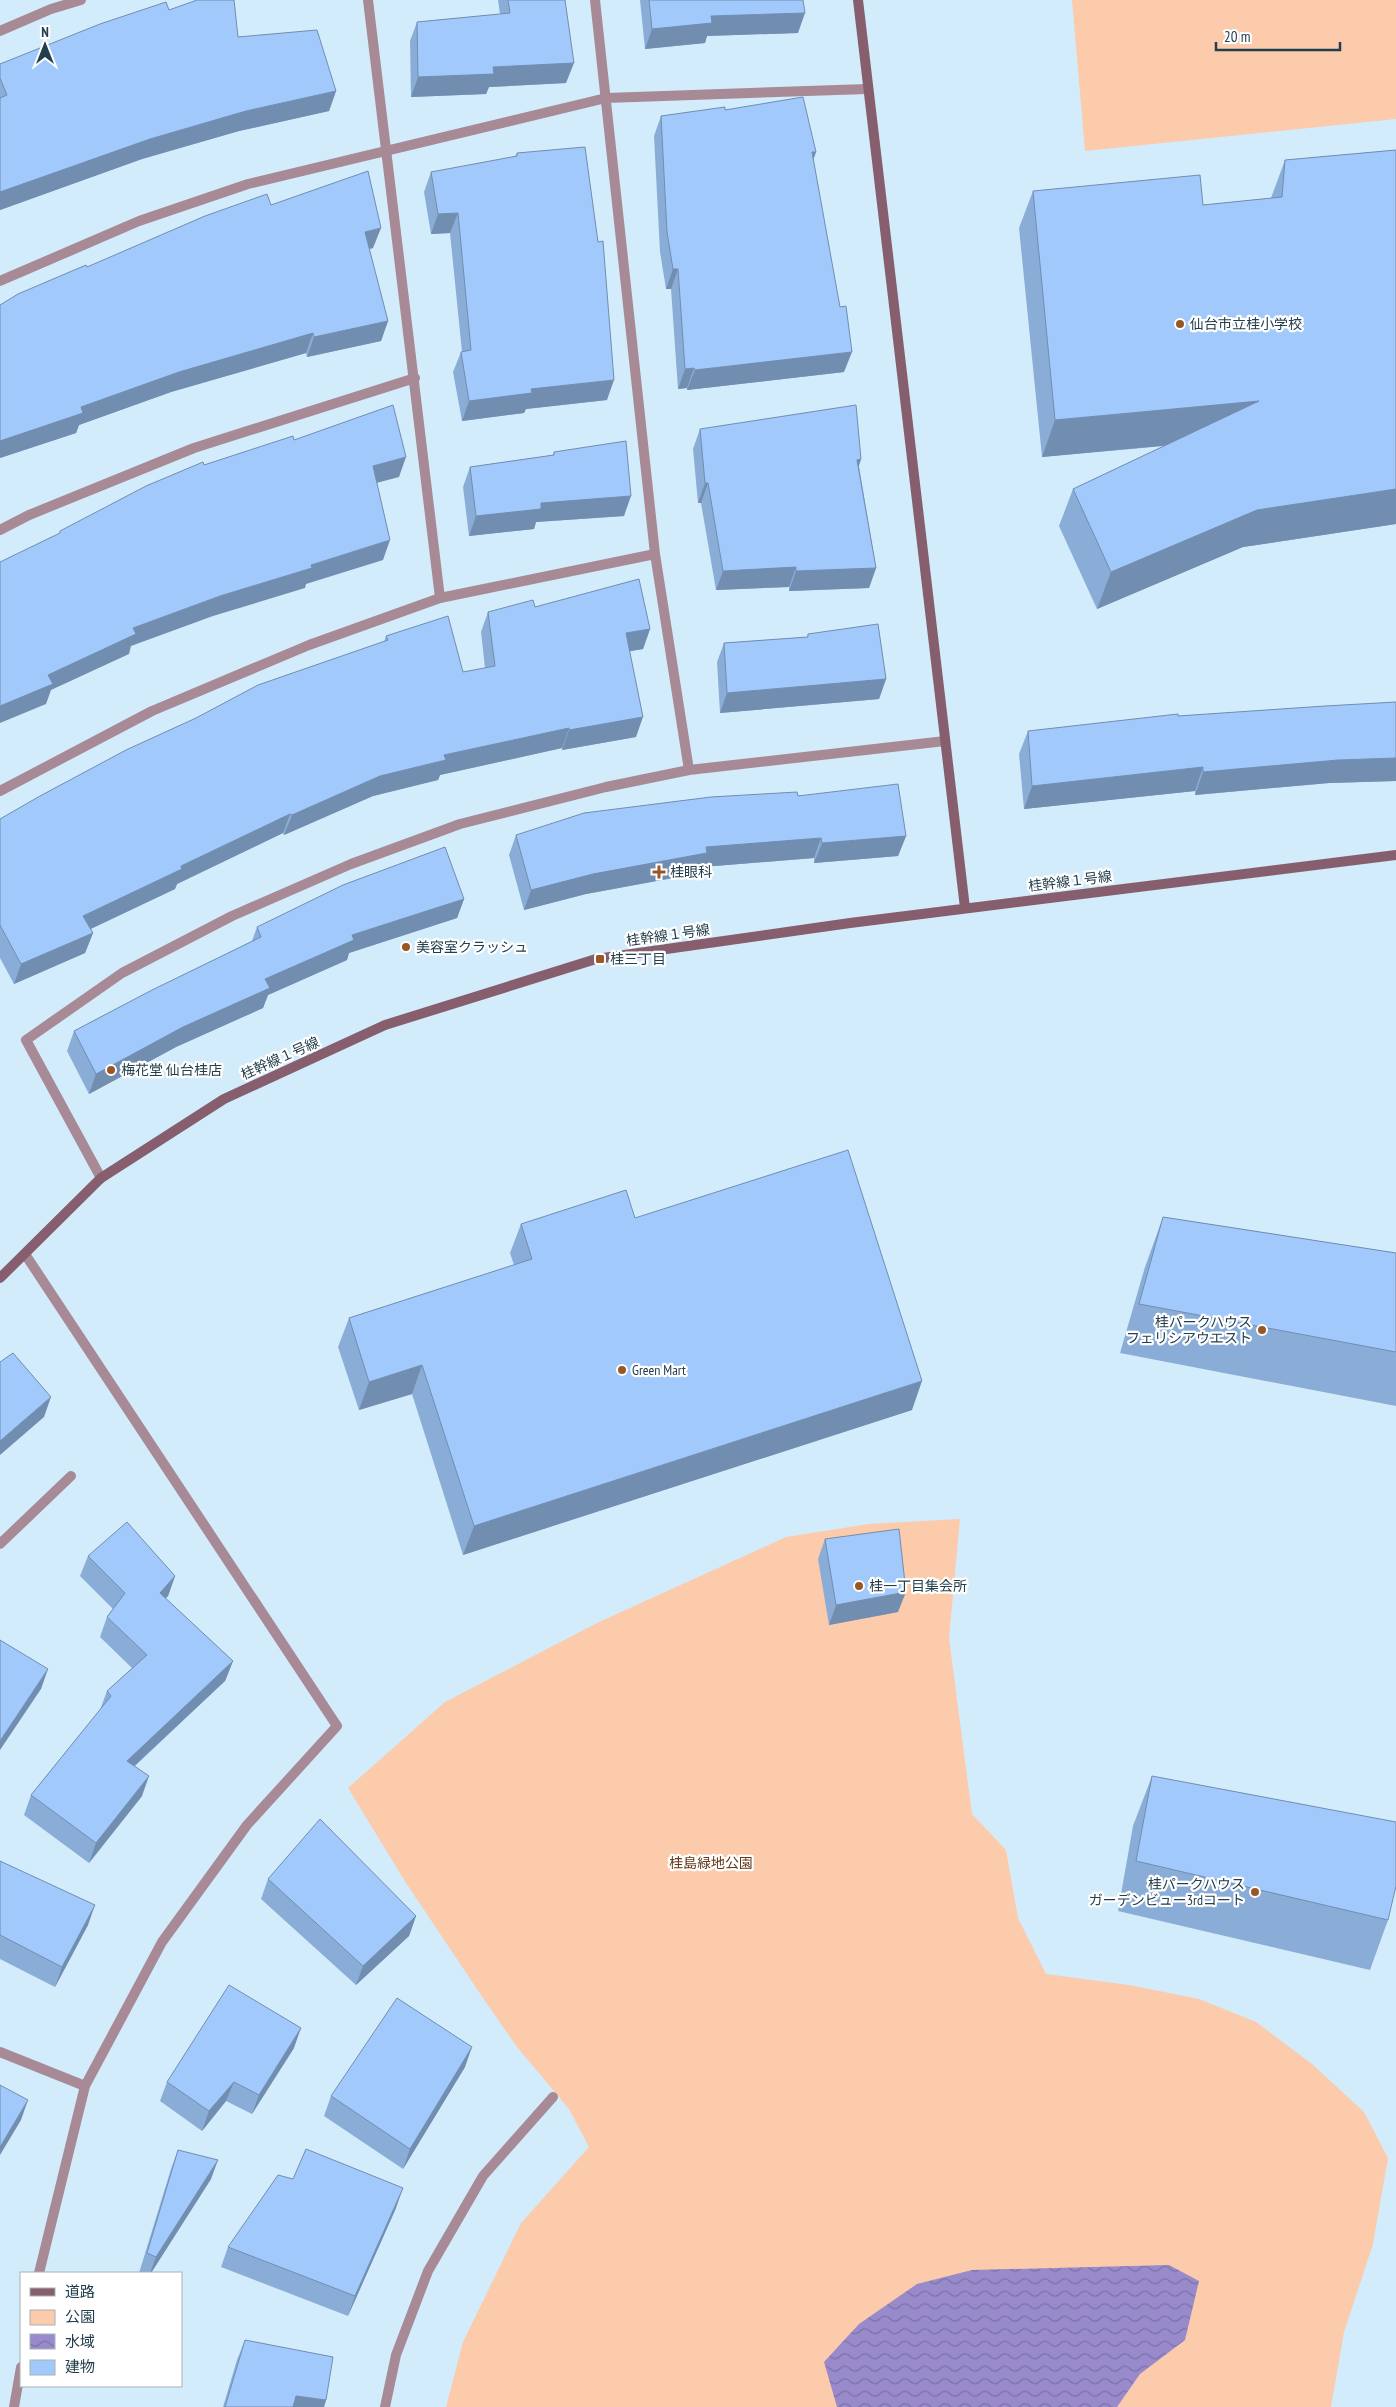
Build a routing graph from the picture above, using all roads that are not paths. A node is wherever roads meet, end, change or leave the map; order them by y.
1 (81, 0) edge
2 (368, 0) edge
3 (595, 0) edge
4 (858, 0) edge
5 (0, 32) edge
6 (868, 90) junction
7 (606, 98) junction
8 (385, 150) junction
9 (0, 281) edge
10 (414, 378) junction
11 (0, 530) edge
12 (655, 554) junction
13 (440, 598) junction
14 (945, 741) junction
15 (688, 770) junction
16 (0, 791) edge
17 (1396, 855) edge
18 (965, 908) junction
19 (101, 1178) junction
20 (25, 1254) junction
21 (0, 1278) edge
22 (71, 1476) dead end
23 (0, 1544) edge
24 (0, 2052) edge
25 (85, 2086) junction
26 (553, 2097) dead end
27 (39, 2272) edge
28 (20, 2373) edge
29 (14, 2407) edge
30 (385, 2407) edge

1 - 5 street
2 - 8 street
3 - 7 street
4 - 6 street
6 - 7 street
6 - 14 street
7 - 8 street
7 - 12 street
8 - 9 street
8 - 10 street
10 - 11 street
10 - 13 street
12 - 13 street
12 - 15 street
13 - 16 street
14 - 15 street
14 - 18 street
15 - 19 street
17 - 18 street, 桂幹線１号線
18 - 19 street, 桂幹線１号線
19 - 20 street, 桂幹線１号線
20 - 21 street, 桂幹線１号線
20 - 25 street
22 - 23 street
24 - 25 street
25 - 27 street
26 - 30 street
28 - 29 street

